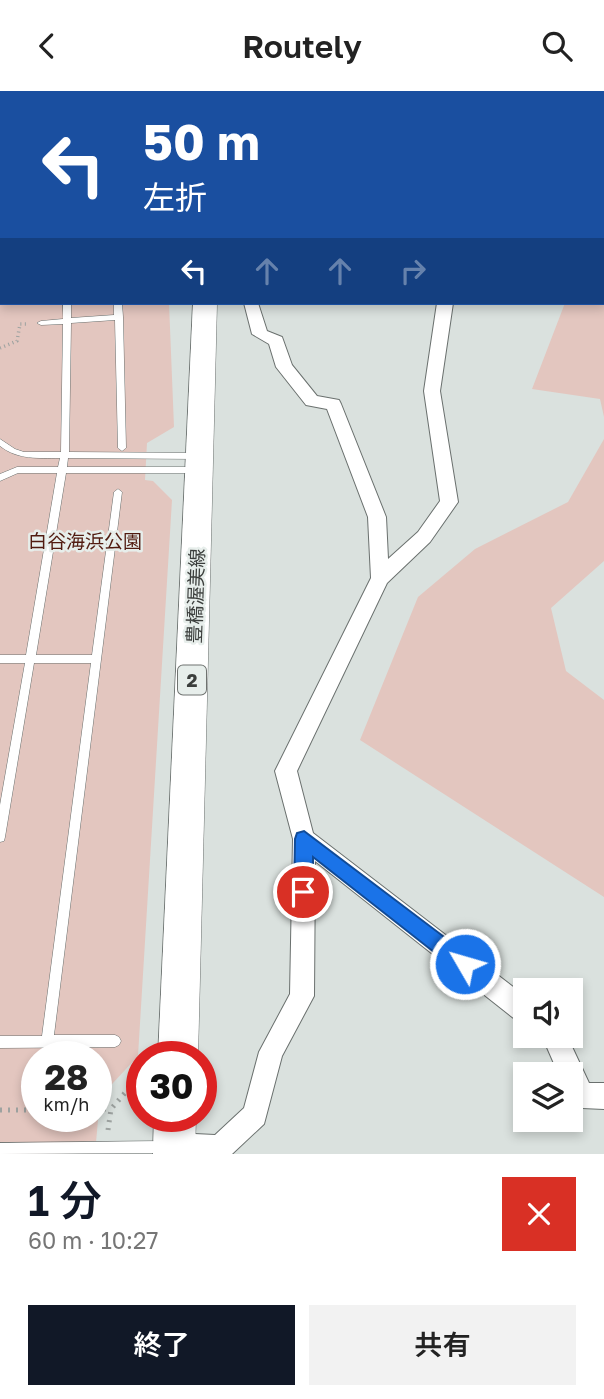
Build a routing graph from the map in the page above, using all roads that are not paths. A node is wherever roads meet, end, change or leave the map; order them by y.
1 (67, 305) edge
2 (118, 305) edge
3 (205, 305) edge
4 (252, 305) edge
5 (445, 305) edge
6 (118, 317) junction
7 (67, 321) junction
8 (41, 323) road end
9 (0, 442) edge
10 (122, 448) dead end
11 (64, 456) junction
12 (200, 463) junction
13 (62, 470) junction
14 (0, 478) edge
15 (118, 492) dead end
16 (380, 578) junction
17 (0, 659) edge
18 (30, 659) junction
19 (96, 659) junction
20 (0, 837) edge
21 (304, 839) junction
22 (513, 1002) edge
23 (47, 1041) edge
24 (112, 1041) edge
25 (115, 1041) dead end
26 (179, 1041) edge
27 (0, 1042) edge
28 (21, 1042) edge
29 (560, 1048) edge
30 (604, 1096) edge
31 (175, 1139) edge
32 (0, 1149) edge

1 - 7 lane
2 - 6 lane
3 - 12 main road, 豊橋渥美線 / 2
4 - 16 street
5 - 16 street
6 - 7 lane
6 - 10 lane
7 - 8 lane
7 - 11 lane
9 - 11 lane
11 - 12 lane
11 - 13 lane
12 - 13 lane
12 - 26 main road, 豊橋渥美線 / 2
13 - 14 lane
13 - 18 lane
15 - 19 lane
16 - 21 street
17 - 18 lane
18 - 19 lane
18 - 20 lane
19 - 23 lane
21 - 22 street
21 - 31 street
24 - 25 lane
27 - 28 lane
29 - 30 street
31 - 32 lane

